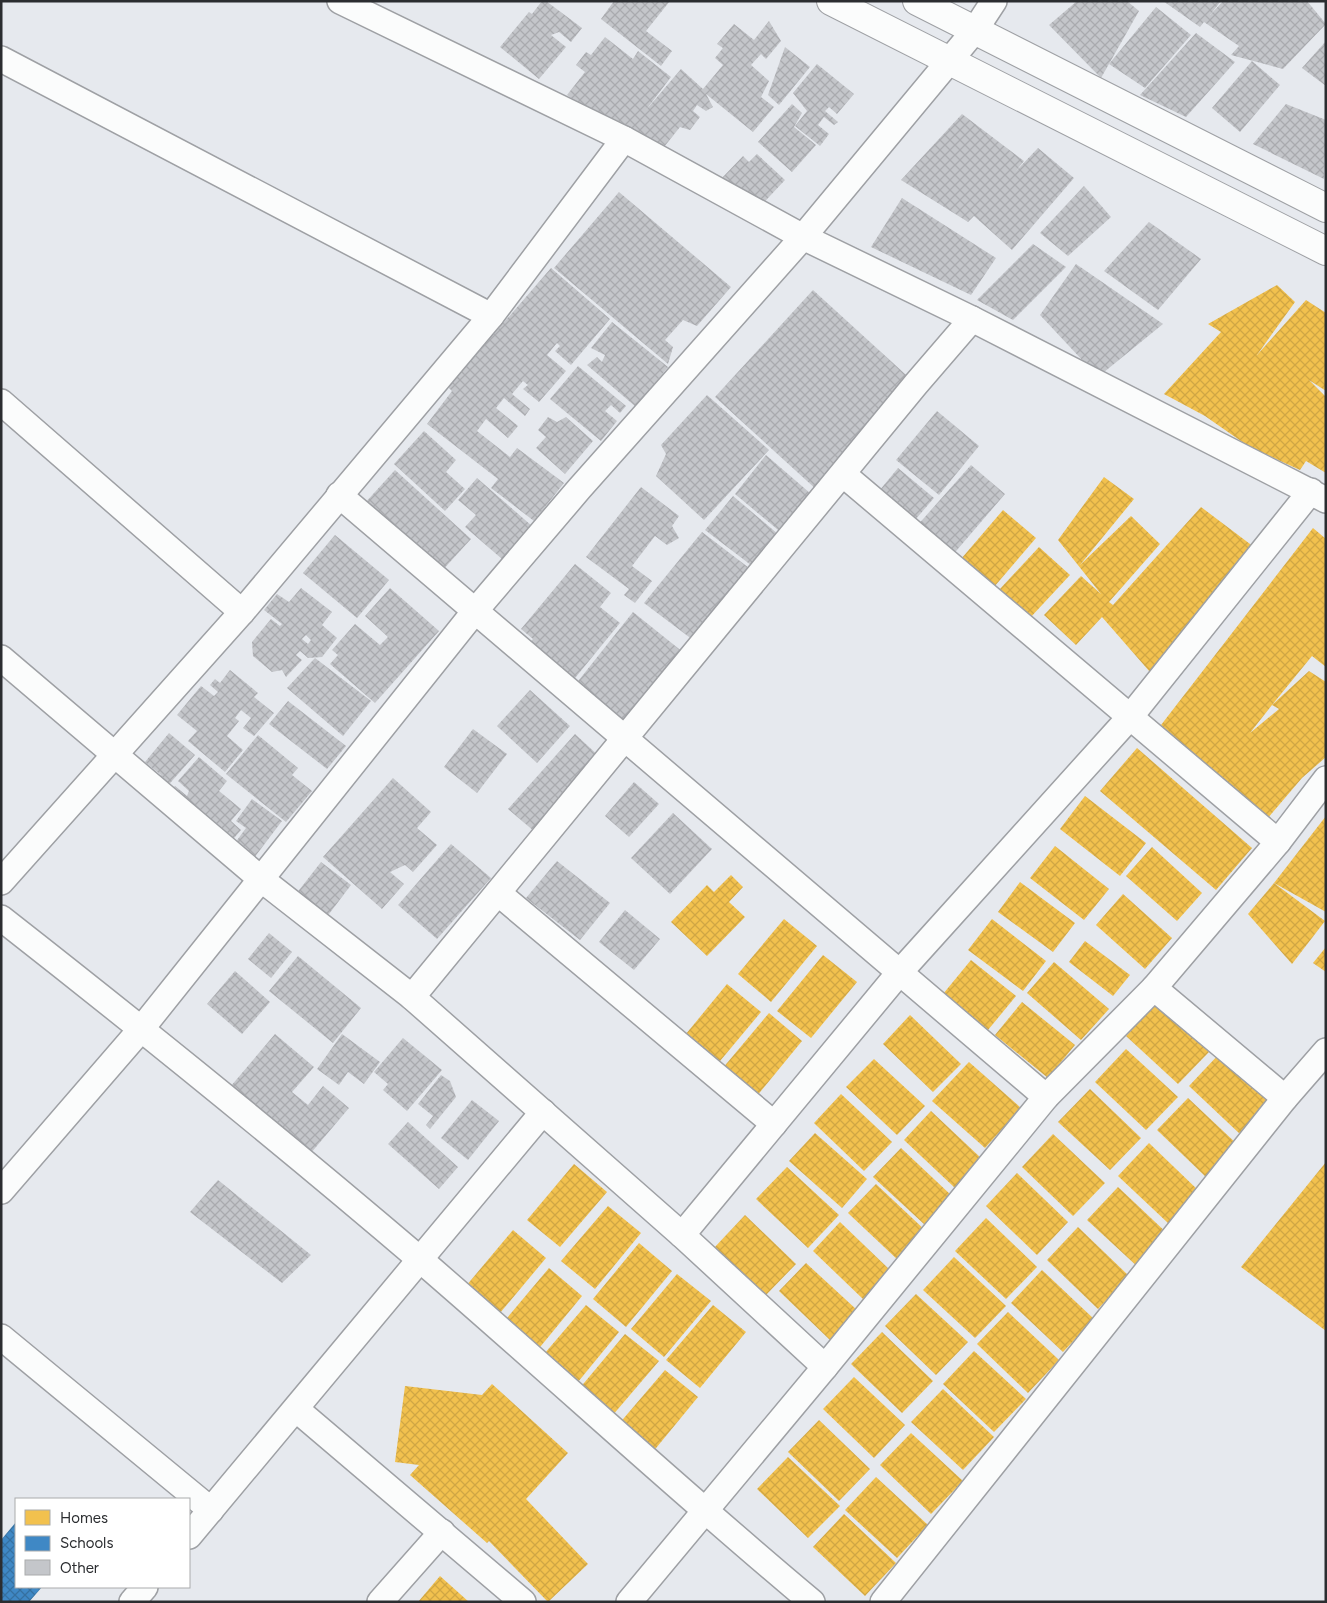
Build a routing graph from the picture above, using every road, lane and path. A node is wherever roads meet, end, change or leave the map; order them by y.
1 (340, 1) edge
2 (831, 1) edge
3 (916, 1) edge
4 (994, 1) edge
5 (975, 30) junction
6 (1, 59) edge
7 (949, 61) junction
8 (624, 139) junction
9 (1326, 208) edge
10 (803, 237) junction
11 (1326, 251) edge
12 (491, 316) junction
13 (972, 319) junction
14 (1, 402) edge
15 (844, 475) junction
16 (1318, 495) edge
17 (339, 496) junction
18 (475, 611) junction
19 (242, 612) junction
20 (1, 658) edge
21 (1130, 716) junction
22 (625, 739) junction
23 (115, 754) junction
24 (1326, 779) edge
25 (1278, 842) junction
26 (261, 879) junction
27 (1, 882) edge
28 (498, 893) junction
29 (1, 918) edge
30 (899, 973) junction
31 (1154, 988) junction
32 (412, 997) junction
33 (142, 1028) junction
34 (1326, 1051) edge
35 (1046, 1097) junction
36 (1285, 1098) junction
37 (542, 1112) junction
38 (774, 1124) junction
39 (1, 1190) edge
40 (682, 1235) junction
41 (421, 1260) junction
42 (1, 1337) edge
43 (825, 1368) junction
44 (296, 1409) junction
45 (211, 1510) junction
46 (705, 1512) junction
47 (442, 1532) junction
48 (190, 1535) edge
49 (144, 1588) edge
50 (132, 1602) edge
51 (380, 1602) edge
52 (523, 1602) edge
53 (628, 1602) edge
54 (812, 1602) edge
55 (883, 1602) edge

1 - 8 street
2 - 7 street
3 - 5 street
4 - 5 street
5 - 7 street
5 - 9 street
6 - 12 street
7 - 10 street
7 - 11 street
8 - 10 street
8 - 12 street
10 - 13 street
10 - 18 street
12 - 17 street
13 - 15 street
13 - 16 street
14 - 19 street
15 - 21 street
15 - 22 street
16 - 21 street
17 - 18 street
17 - 19 street
18 - 22 street
18 - 26 street
19 - 23 street
20 - 23 street
21 - 25 street
21 - 30 street
22 - 28 street
22 - 30 street
23 - 26 street
23 - 27 street
24 - 25 street
25 - 31 street
26 - 32 street
26 - 33 street
28 - 32 street
28 - 38 street
29 - 33 street
30 - 35 street
30 - 38 street
31 - 35 street
31 - 36 street
32 - 37 street
33 - 39 street
33 - 41 street
34 - 36 street
35 - 43 street
36 - 55 street
37 - 40 street
37 - 41 street
38 - 40 street
40 - 43 street
41 - 44 street
41 - 46 street
42 - 45 street
43 - 46 street
44 - 45 street
44 - 47 street
45 - 48 street
46 - 53 street
46 - 54 street
47 - 51 street
47 - 52 street
49 - 50 street

